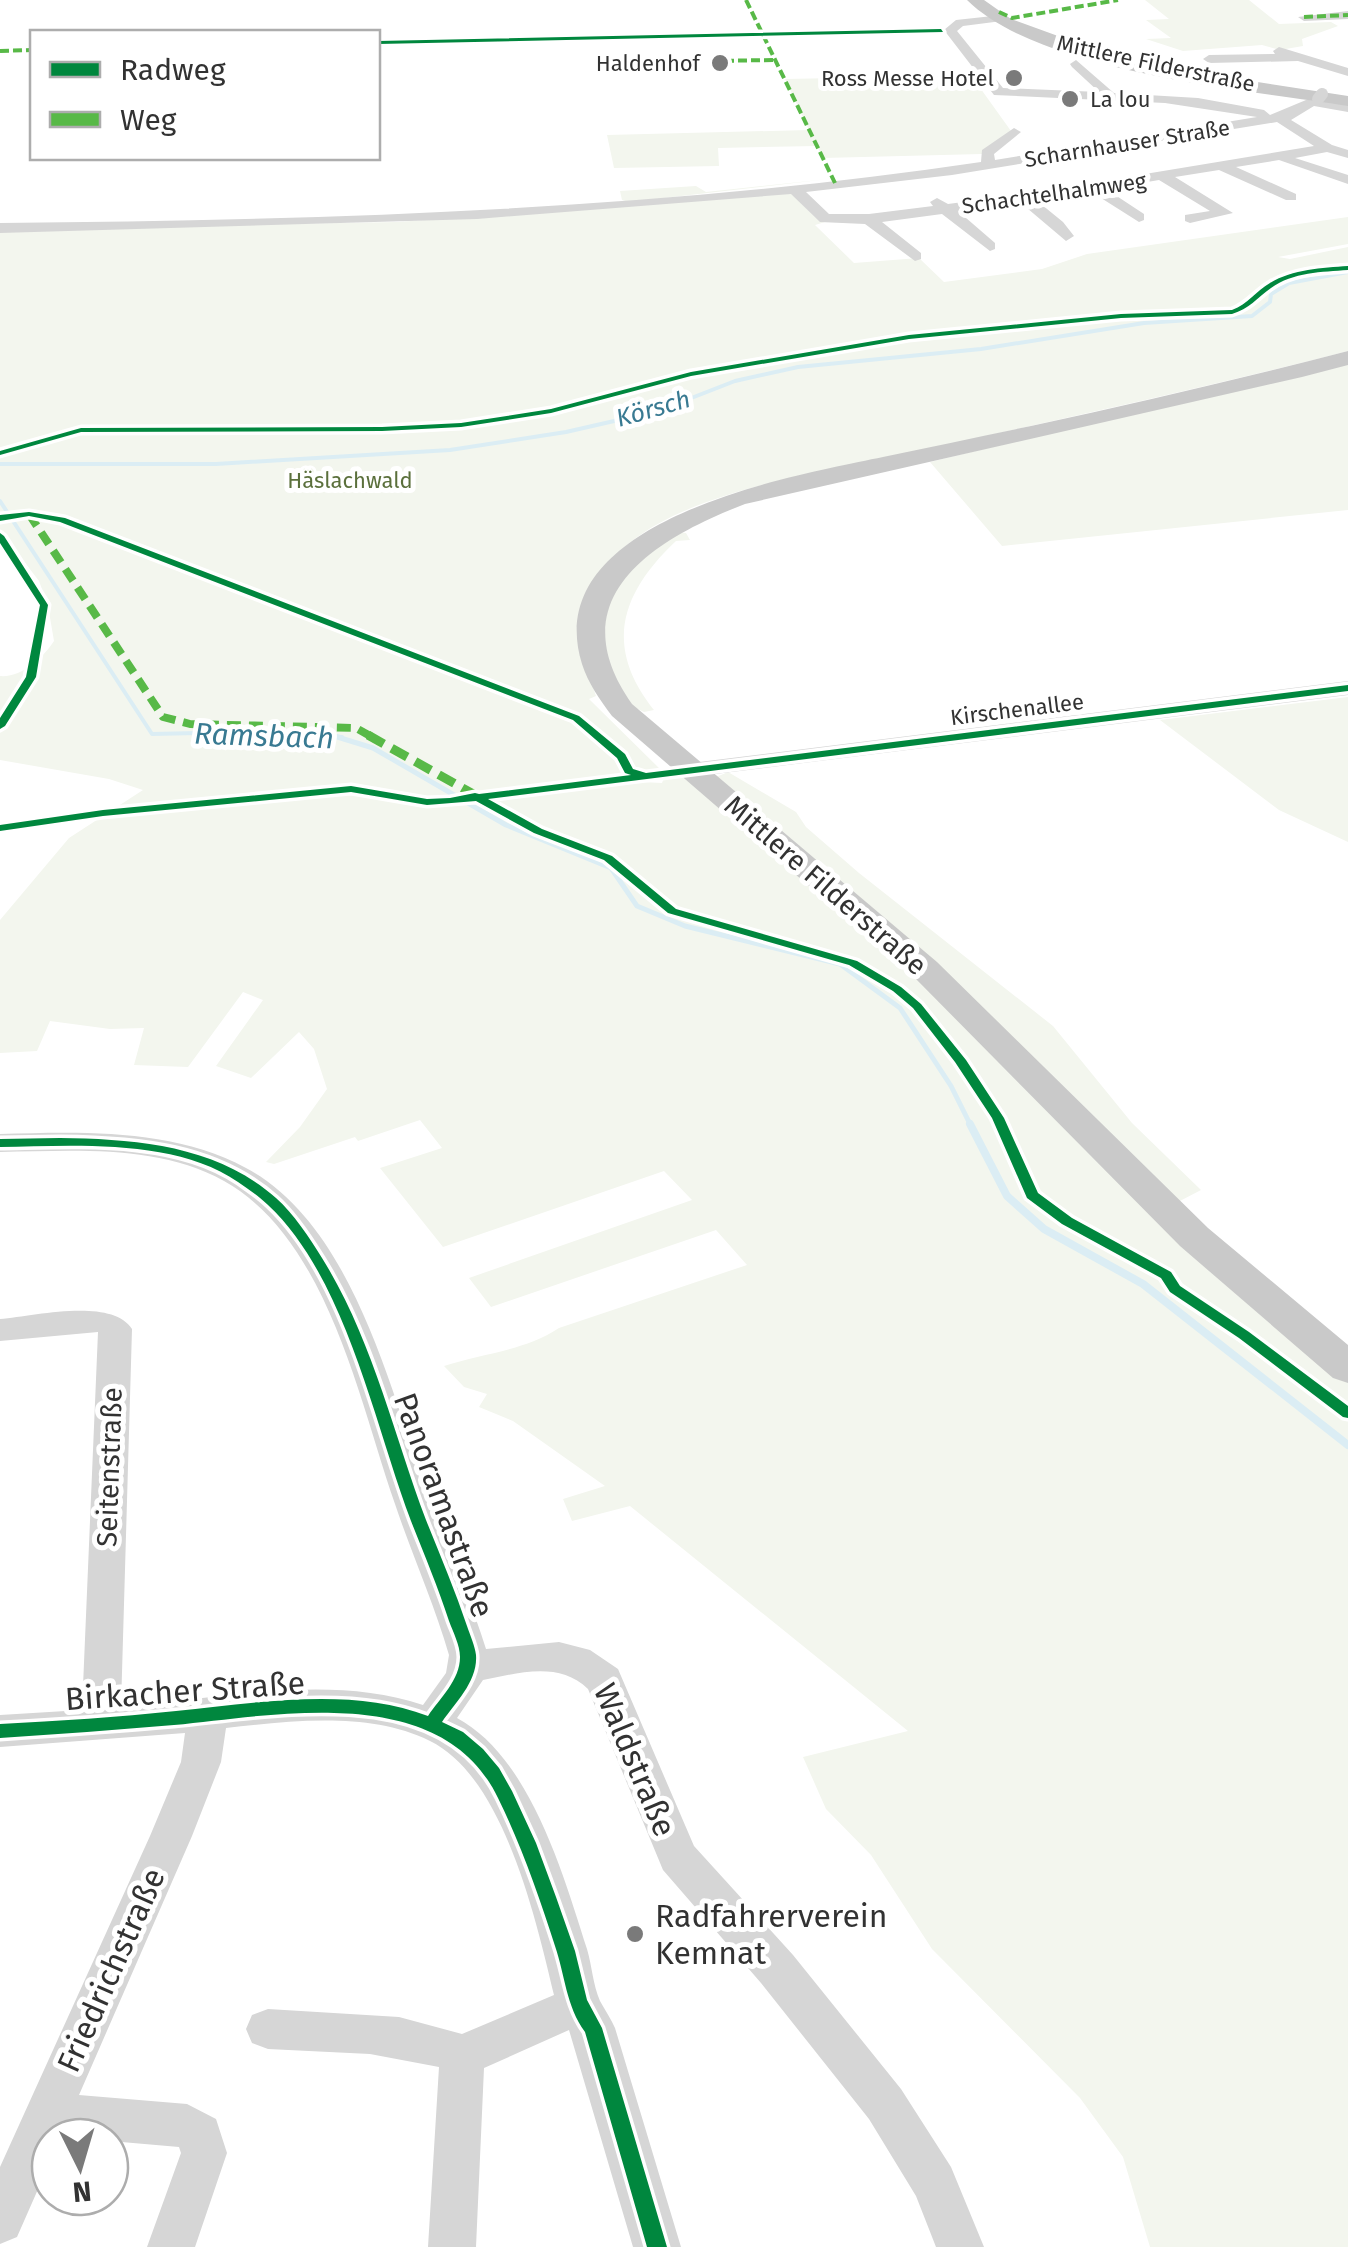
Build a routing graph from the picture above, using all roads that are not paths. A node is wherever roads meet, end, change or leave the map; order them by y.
1 (974, 0) edge
2 (1348, 15) edge
3 (994, 16) junction
4 (1304, 17) dead end
5 (1268, 48) dead end
6 (1298, 57) junction
7 (1210, 59) dead end
8 (1076, 64) dead end
9 (1348, 75) edge
10 (1108, 94) junction
11 (1318, 98) junction
12 (1348, 105) edge
13 (1265, 116) junction
14 (1283, 117) junction
15 (1014, 132) dead end
16 (1327, 148) junction
17 (1348, 154) edge
18 (1282, 158) junction
19 (990, 167) junction
20 (1224, 167) junction
21 (1164, 177) junction
22 (1348, 180) edge
23 (916, 184) dead end
24 (792, 187) junction
25 (1095, 188) junction
26 (1291, 197) dead end
27 (1024, 198) junction
28 (944, 209) junction
29 (1139, 218) dead end
30 (1190, 218) dead end
31 (870, 219) junction
32 (0, 228) edge
33 (1066, 236) dead end
34 (990, 246) dead end
35 (915, 256) dead end
36 (1348, 358) edge
37 (1348, 688) edge
38 (691, 770) junction
39 (0, 1143) edge
40 (0, 1330) edge
41 (1348, 1368) edge
42 (468, 1667) junction
43 (208, 1714) junction
44 (101, 1723) junction
45 (431, 1724) junction
46 (0, 1731) edge
47 (577, 2006) junction
48 (268, 2029) dead end
49 (462, 2057) junction
50 (47, 2114) junction
51 (0, 2221) edge
52 (171, 2247) edge
53 (452, 2247) edge
54 (656, 2247) edge
55 (960, 2247) edge

1 - 3 main road, Mittlere Filderstraße
2 - 4 street
3 - 10 street
3 - 12 main road, Mittlere Filderstraße
5 - 6 street
6 - 7 street
6 - 9 street
8 - 10 street
9 - 11 street, Scharnhauser Straße
10 - 13 street
11 - 12 street
11 - 14 street, Scharnhauser Straße
13 - 14 street, Scharnhauser Straße
13 - 19 street, Scharnhauser Straße
14 - 16 street
15 - 19 street, Scharnhauser Straße
16 - 17 street
16 - 18 street, Schachtelhalmweg
18 - 20 street, Schachtelhalmweg
18 - 22 street
19 - 24 street, Scharnhauser Straße
19 - 27 street
20 - 21 street, Schachtelhalmweg
20 - 26 street
21 - 25 street, Schachtelhalmweg
21 - 30 street
23 - 28 street
24 - 31 street, Schachtelhalmweg
24 - 32 street, Scharnhauser Straße
25 - 27 street, Schachtelhalmweg
25 - 29 street
27 - 28 street, Schachtelhalmweg
27 - 33 street
28 - 31 street, Schachtelhalmweg
28 - 34 street
31 - 35 street
36 - 38 main road, Mittlere Filderstraße
37 - 38 street, Kirschenallee
38 - 41 main road, Mittlere Filderstraße
39 - 42 street, Panoramastraße
40 - 44 street, Seitenstraße
42 - 45 street
42 - 55 street, Waldstraße
43 - 44 street, Birkacher Straße
43 - 45 street, Birkacher Straße
43 - 50 street, Friedrichstraße
44 - 46 street, Birkacher Straße
45 - 47 street
47 - 49 street
47 - 54 street
48 - 49 street
49 - 53 street
50 - 51 street, Friedrichstraße
50 - 52 street

